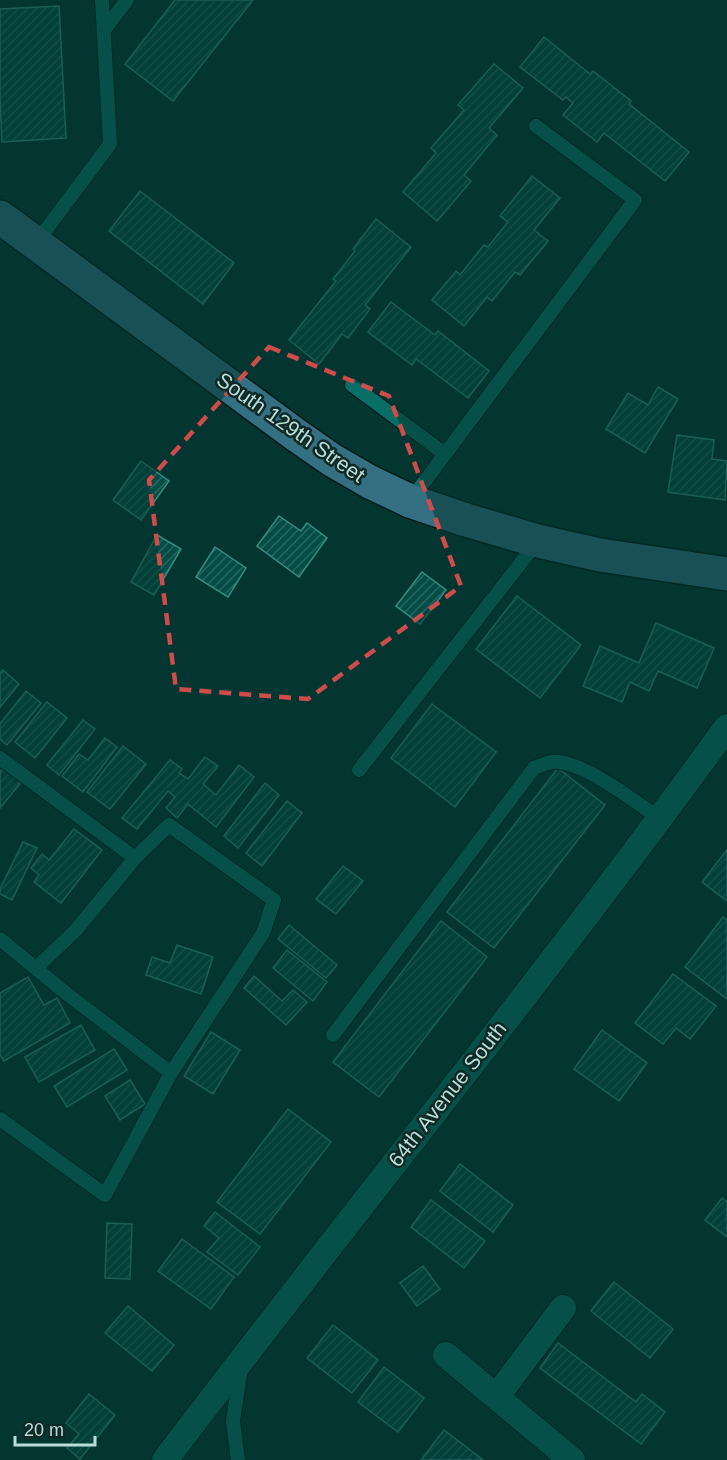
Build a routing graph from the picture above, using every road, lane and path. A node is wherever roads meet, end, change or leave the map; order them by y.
1 (102, 0) edge
2 (127, 0) edge
3 (104, 30) junction
4 (536, 126) dead end
5 (0, 217) edge
6 (36, 244) junction
7 (352, 385) dead end
8 (445, 454) junction
9 (411, 501) junction
10 (537, 541) junction
11 (727, 574) edge
12 (727, 727) edge
13 (0, 758) edge
14 (359, 770) dead end
15 (660, 819) junction
16 (135, 858) junction
17 (0, 939) edge
18 (36, 968) junction
19 (333, 1035) dead end
20 (171, 1073) junction
21 (0, 1119) edge
22 (563, 1308) dead end
23 (446, 1355) dead end
24 (243, 1357) junction
25 (497, 1396) junction
26 (165, 1460) edge
27 (238, 1460) edge
28 (572, 1460) edge

1 - 3 lane
2 - 3 lane
3 - 6 lane
4 - 8 lane
5 - 6 street, South 129th Street
6 - 9 street, South 129th Street
7 - 8 lane
8 - 9 lane
9 - 10 street, South 129th Street
10 - 11 street, South 129th Street
10 - 14 lane
12 - 15 street, 64th Avenue South
13 - 16 lane
15 - 19 lane
15 - 24 street, 64th Avenue South
16 - 18 lane
16 - 20 lane
17 - 18 lane
18 - 20 lane
20 - 21 lane
22 - 25 street
23 - 25 street
24 - 26 street, 64th Avenue South
24 - 27 lane
25 - 28 street

